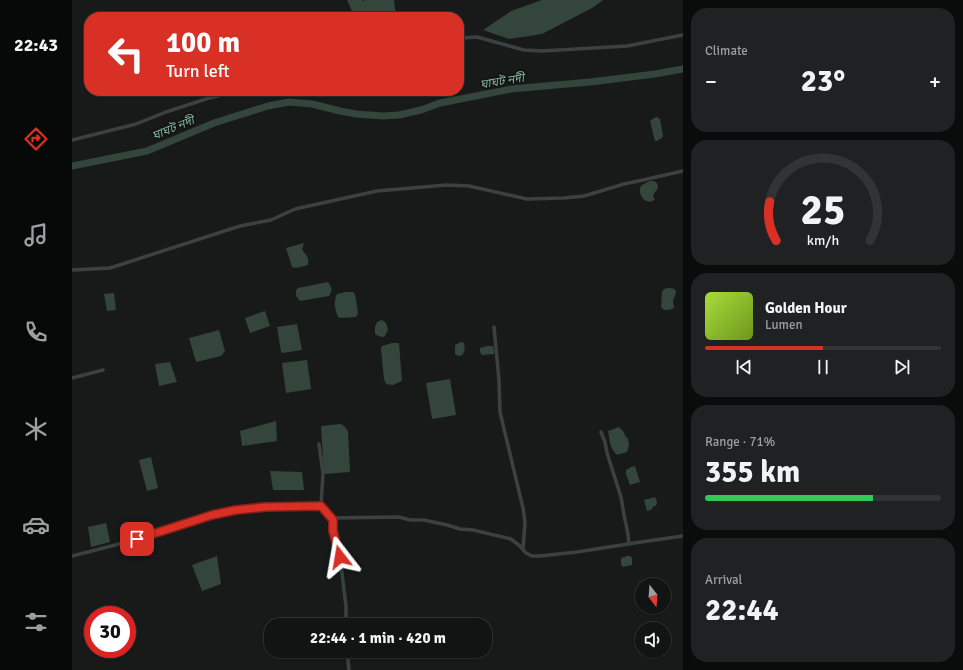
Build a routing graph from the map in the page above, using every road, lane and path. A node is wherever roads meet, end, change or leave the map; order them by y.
1 (683, 35) edge
2 (464, 38) edge
3 (217, 96) edge
4 (72, 140) edge
5 (683, 171) edge
6 (72, 270) edge
7 (494, 327) dead end
8 (103, 370) dead end
9 (72, 378) edge
10 (601, 432) dead end
11 (319, 444) dead end
12 (321, 506) junction
13 (331, 518) junction
14 (683, 536) edge
15 (629, 544) junction
16 (523, 549) junction
17 (72, 556) edge
18 (346, 618) edge
19 (348, 658) edge
20 (349, 670) edge

1 - 2 street
3 - 4 street
5 - 6 street
7 - 16 street
8 - 9 street
10 - 15 street
11 - 12 street
12 - 13 street
12 - 17 street
13 - 16 street
13 - 18 street
14 - 15 street
15 - 16 street
19 - 20 street

